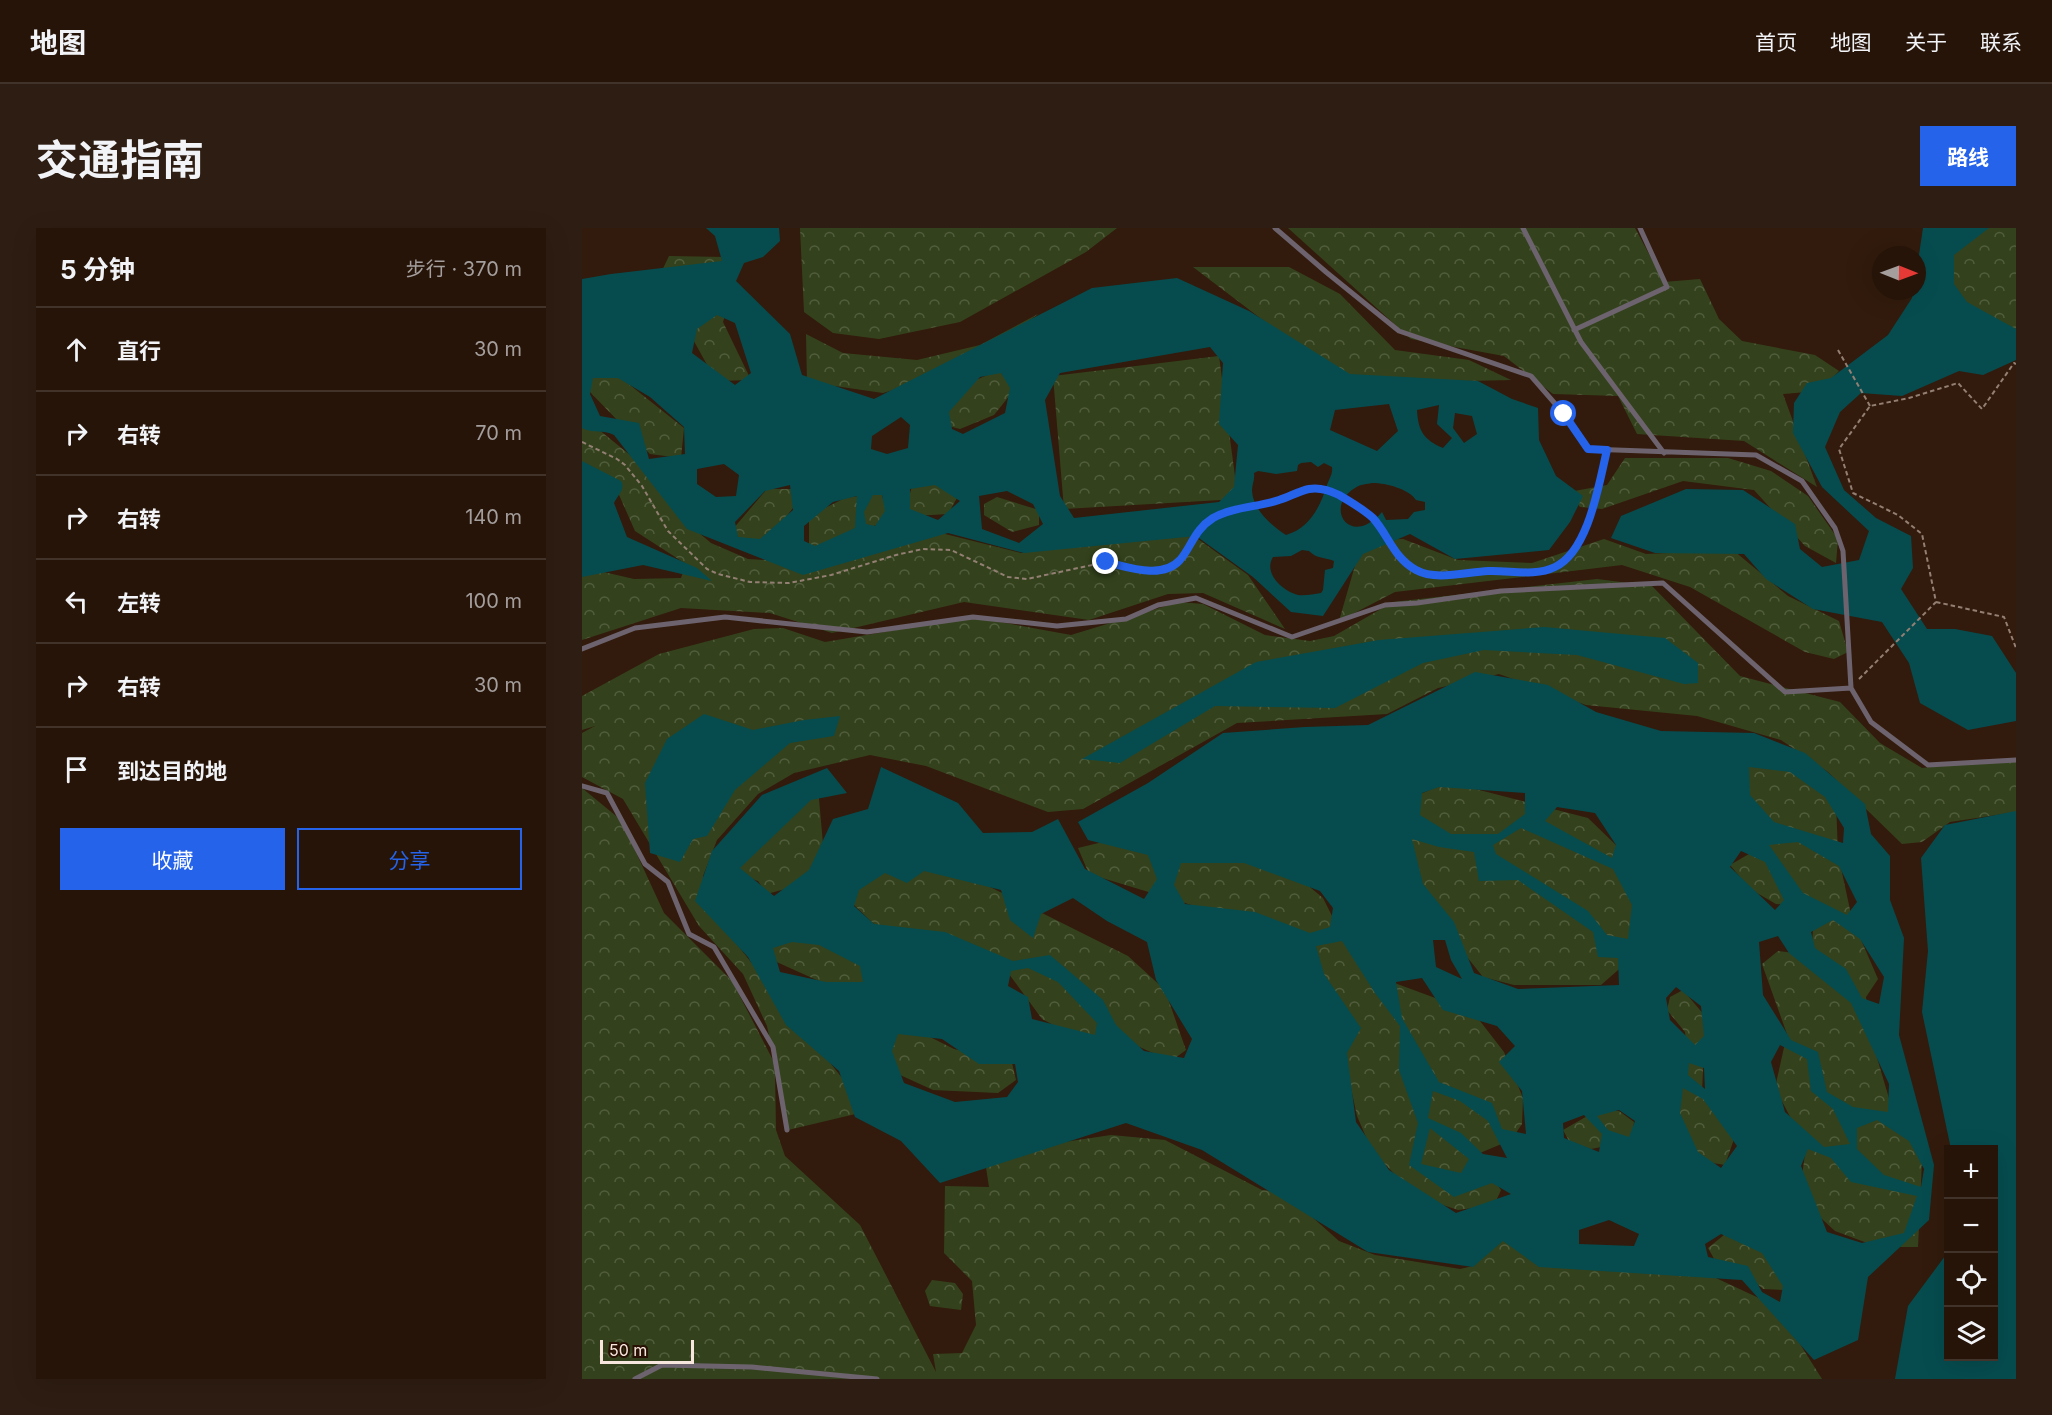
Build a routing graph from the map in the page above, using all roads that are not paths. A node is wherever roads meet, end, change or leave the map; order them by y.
1 (1275, 228) edge
2 (1523, 228) edge
3 (1640, 228) edge
4 (1574, 330) junction
5 (1665, 453) junction
6 (582, 649) edge
7 (1851, 688) junction
8 (2016, 760) edge
9 (582, 786) edge
10 (787, 1130) dead end
11 (634, 1379) edge
12 (877, 1379) edge

1 - 5 lane
2 - 4 lane
3 - 4 lane
4 - 5 lane
5 - 7 lane
6 - 7 lane
7 - 8 lane
9 - 10 lane
11 - 12 lane

